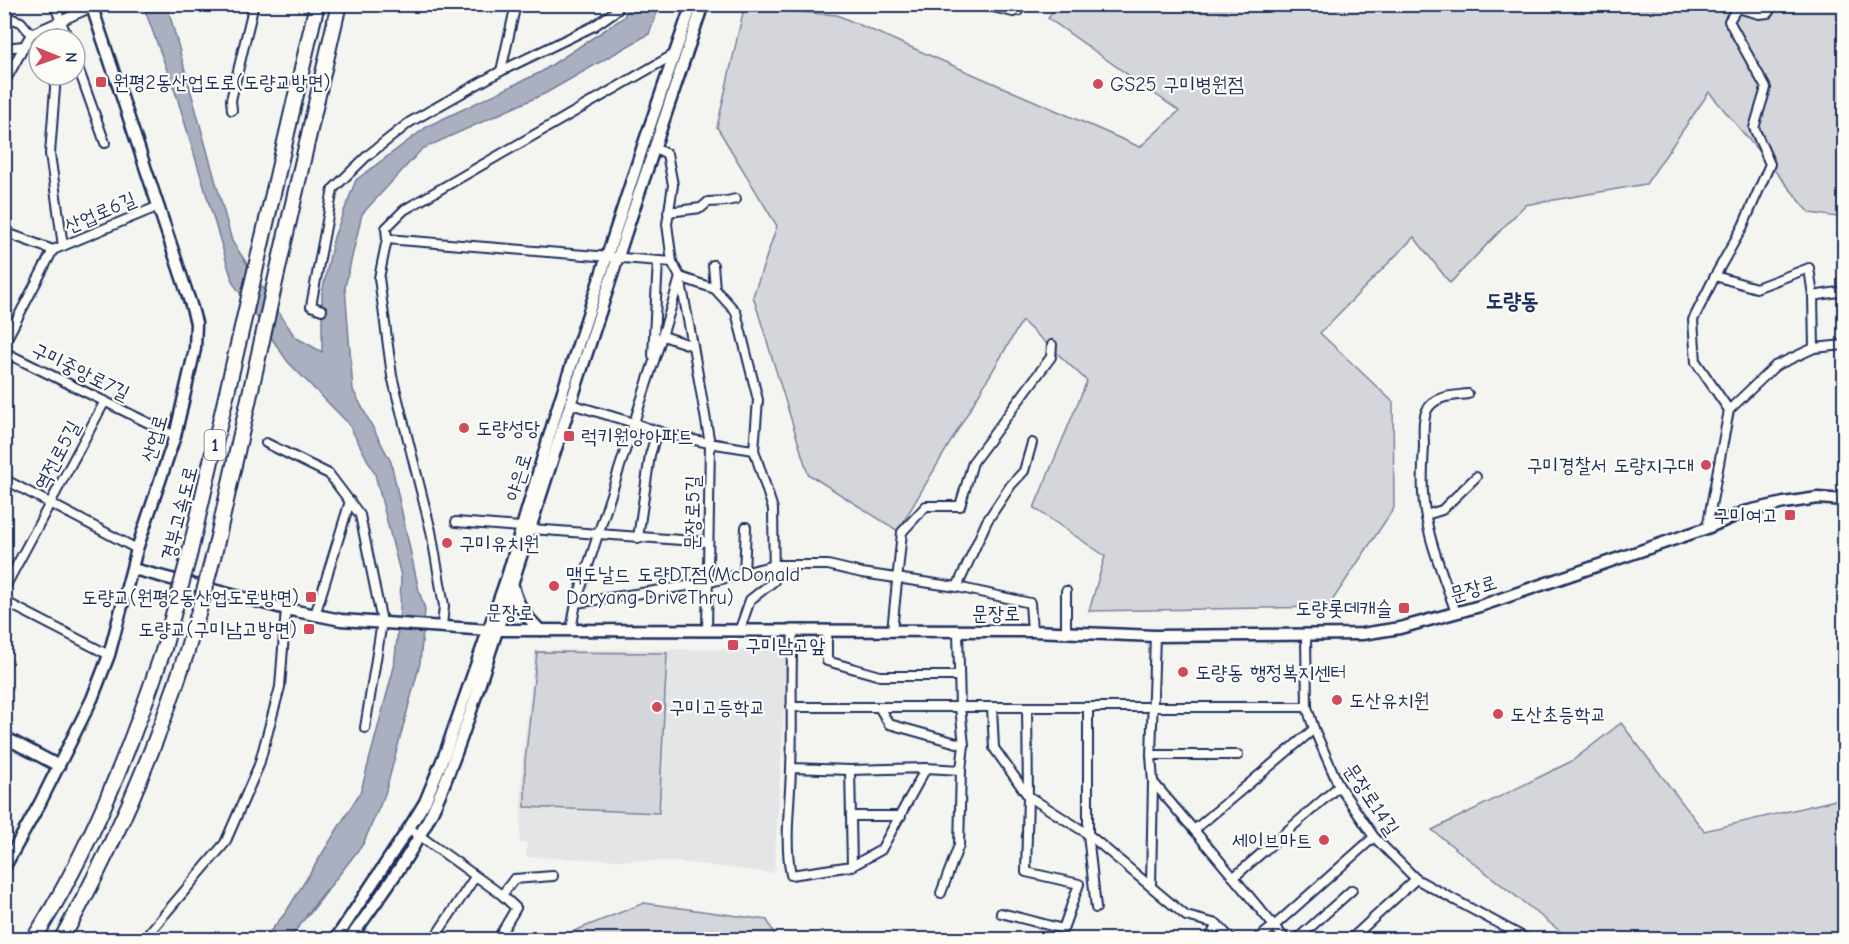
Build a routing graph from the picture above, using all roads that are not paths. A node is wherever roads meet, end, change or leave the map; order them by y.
1 (54, 4) edge
2 (254, 4) edge
3 (317, 4) edge
4 (339, 4) edge
5 (516, 4) edge
6 (619, 4) edge
7 (692, 4) edge
8 (711, 4) edge
9 (981, 4) edge
10 (1773, 5) edge
11 (92, 6) edge
12 (702, 9) edge
13 (1017, 9) edge
14 (4, 16) edge
15 (61, 20) junction
16 (46, 27) edge
17 (64, 27) edge
18 (27, 29) edge
19 (27, 41) edge
20 (24, 46) junction
21 (4, 48) edge
22 (674, 55) junction
23 (501, 71) junction
24 (4, 83) edge
25 (55, 87) edge
26 (85, 87) edge
27 (232, 110) dead end
28 (105, 143) dead end
29 (654, 148) junction
30 (736, 199) dead end
31 (159, 206) junction
32 (668, 212) junction
33 (4, 232) edge
34 (387, 238) junction
35 (63, 246) junction
36 (53, 250) junction
37 (613, 256) junction
38 (658, 261) junction
39 (672, 262) junction
40 (713, 265) dead end
41 (1715, 276) junction
42 (680, 277) junction
43 (715, 289) junction
44 (1845, 291) edge
45 (1813, 296) junction
46 (322, 310) dead end
47 (663, 336) junction
48 (4, 344) edge
49 (1052, 345) dead end
50 (1845, 345) edge
51 (693, 346) junction
52 (1814, 348) junction
53 (4, 352) edge
54 (652, 364) junction
55 (1468, 394) dead end
56 (105, 401) junction
57 (571, 404) junction
58 (1729, 410) junction
59 (634, 423) junction
60 (657, 432) junction
61 (175, 436) junction
62 (266, 443) dead end
63 (1032, 443) dead end
64 (710, 444) junction
65 (754, 450) junction
66 (1476, 477) dead end
67 (4, 479) edge
68 (1845, 500) edge
69 (350, 501) junction
70 (50, 503) junction
71 (1426, 515) junction
72 (456, 522) dead end
73 (746, 527) dead end
74 (526, 528) junction
75 (1707, 528) junction
76 (597, 535) junction
77 (638, 538) junction
78 (708, 542) junction
79 (137, 549) junction
80 (774, 565) junction
81 (133, 569) junction
82 (744, 574) junction
83 (897, 579) junction
84 (707, 583) junction
85 (513, 585) junction
86 (957, 587) junction
87 (4, 589) edge
88 (1066, 591) dead end
89 (4, 601) edge
90 (576, 603) junction
91 (286, 609) junction
92 (1456, 613) junction
93 (315, 615) junction
94 (382, 622) junction
95 (442, 626) junction
96 (740, 629) junction
97 (493, 630) junction
98 (540, 630) junction
99 (571, 630) junction
100 (707, 630) junction
101 (792, 631) junction
102 (827, 631) junction
103 (958, 631) junction
104 (1032, 631) junction
105 (892, 632) junction
106 (1066, 633) junction
107 (1155, 636) junction
108 (1306, 636) junction
109 (109, 654) junction
110 (958, 676) junction
111 (791, 707) junction
112 (879, 707) junction
113 (960, 707) junction
114 (992, 707) junction
115 (1027, 707) junction
116 (1089, 707) junction
117 (1154, 707) junction
118 (1307, 707) junction
119 (365, 728) dead end
120 (1314, 729) junction
121 (4, 737) edge
122 (964, 744) junction
123 (1238, 755) dead end
124 (1151, 756) junction
125 (59, 766) junction
126 (791, 768) junction
127 (926, 768) junction
128 (850, 770) junction
129 (961, 770) junction
130 (1153, 782) junction
131 (1339, 786) junction
132 (1028, 796) junction
133 (852, 816) junction
134 (901, 816) junction
135 (409, 828) junction
136 (1194, 830) junction
137 (1088, 834) junction
138 (420, 836) junction
139 (1374, 837) junction
140 (852, 866) junction
141 (4, 868) edge
142 (553, 876) dead end
143 (475, 877) junction
144 (1234, 877) junction
145 (1416, 879) junction
146 (1079, 884) junction
147 (1151, 885) junction
148 (1093, 888) junction
149 (1352, 890) dead end
150 (941, 893) dead end
151 (502, 895) junction
152 (1096, 908) dead end
153 (1001, 913) dead end
154 (1217, 924) junction
155 (1274, 926) junction
156 (33, 939) edge
157 (61, 939) edge
158 (143, 939) edge
159 (335, 939) edge
160 (349, 939) edge
161 (433, 939) edge
162 (497, 939) edge
163 (1209, 939) edge
164 (1232, 939) edge
165 (1256, 939) edge
166 (1286, 939) edge
167 (1296, 939) edge
168 (1350, 939) edge
169 (1529, 939) edge

1 - 15 street
2 - 27 street
3 - 156 highway, 경부고속도로 / 1, bridge
4 - 157 highway, 1, bridge
5 - 23 street
6 - 23 street
7 - 22 street, 야은로
8 - 12 street
9 - 13 street
10 - 41 street
11 - 15 street
11 - 31 street, 산업로
12 - 29 street, 야은로
14 - 18 street
15 - 16 street
15 - 17 street
19 - 20 street
20 - 21 street
20 - 24 street
22 - 34 street
22 - 37 street, 야은로
23 - 46 street
25 - 35 street
26 - 28 street
29 - 32 street
29 - 37 street, 야은로
30 - 32 street
31 - 35 street, 산업로6길
31 - 61 street, 산업로
32 - 39 street
33 - 36 street
34 - 37 street
34 - 95 street
35 - 36 street, 산업로6길
36 - 48 street, 산업로6길
37 - 38 street
37 - 57 street, 야은로
37 - 74 street, 야은로
38 - 39 street
38 - 54 street
39 - 42 street, 문장로5길
40 - 43 street
41 - 45 street
41 - 58 street
42 - 43 street
42 - 47 street
42 - 51 street, 문장로5길
43 - 65 street
44 - 45 street
45 - 52 street
47 - 51 street
47 - 54 street
49 - 83 street
50 - 52 street
51 - 64 street, 문장로5길
52 - 58 street
53 - 56 street, 구미중앙로7길
54 - 59 street
55 - 71 street
56 - 61 street, 구미중앙로7길
56 - 70 street, 역전로5길
57 - 59 street
57 - 74 street, 야은로
58 - 75 street
59 - 60 street
59 - 76 street
60 - 64 street
60 - 77 street
61 - 79 street, 산업로
62 - 69 street
63 - 86 street
64 - 65 street
64 - 78 street, 문장로5길
65 - 80 street
66 - 71 street
67 - 70 street
68 - 75 street, 문장로
69 - 93 street
69 - 94 street
70 - 79 street
70 - 87 street, 역전로5길
71 - 92 street
72 - 74 street
73 - 82 street
74 - 76 street
74 - 85 street, 야은로
74 - 97 street, 야은로
75 - 92 street, 문장로
76 - 77 street
76 - 90 street
77 - 78 street
78 - 84 street, 문장로5길
79 - 81 street, 산업로
80 - 82 street
80 - 83 street
80 - 96 street
81 - 91 street, 문장로
81 - 109 street, 산업로
82 - 84 street
83 - 86 street
83 - 105 street
84 - 90 street
84 - 100 street, 문장로5길
85 - 97 street, 야은로
85 - 98 street
86 - 104 street
88 - 106 street
89 - 109 street
90 - 99 street
91 - 93 street, 문장로
91 - 158 street
92 - 108 street, 문장로
93 - 94 street, 문장로
94 - 95 street, 문장로
94 - 119 street
95 - 97 street, 문장로
96 - 100 street, 문장로
96 - 101 street, 문장로
97 - 98 street, 문장로
97 - 135 street, 야은로
97 - 138 street, 야은로
98 - 99 street, 문장로
99 - 100 street, 문장로
101 - 102 street, 문장로
101 - 111 street
102 - 105 street, 문장로
102 - 110 street
103 - 104 street, 문장로
103 - 105 street, 문장로
103 - 110 street
104 - 106 street, 문장로
106 - 107 street, 문장로
107 - 108 street, 문장로
107 - 117 street
108 - 118 street, 문장로14길
109 - 125 street, 산업로
110 - 113 street
111 - 112 street
111 - 126 street
112 - 113 street
112 - 122 street
113 - 114 street
113 - 122 street
114 - 115 street
114 - 132 street
115 - 116 street
115 - 132 street
116 - 117 street
116 - 137 street
117 - 118 street
117 - 124 street
118 - 120 street, 문장로14길
120 - 131 street, 문장로14길
120 - 136 street
121 - 125 street
122 - 129 street
123 - 124 street
124 - 130 street
125 - 141 street, 산업로
126 - 128 street
126 - 140 street
127 - 128 street
127 - 129 street
127 - 134 street
128 - 133 street
129 - 150 street
130 - 136 street
130 - 147 street
131 - 139 street, 문장로14길
131 - 144 street
132 - 137 street
132 - 146 street
133 - 134 street
133 - 140 street
134 - 140 street
135 - 138 street
135 - 159 street, 야은로
136 - 144 street
137 - 147 street
137 - 148 street
138 - 143 street
138 - 160 street, 야은로
139 - 145 street, 문장로14길
139 - 155 street
142 - 151 street
143 - 151 street
143 - 161 street
144 - 155 street
145 - 168 street
145 - 169 street, 문장로14길
146 - 148 street
146 - 153 street
147 - 154 street
148 - 152 street
149 - 167 street
151 - 162 street
154 - 163 street
154 - 164 street
155 - 165 street
155 - 166 street

